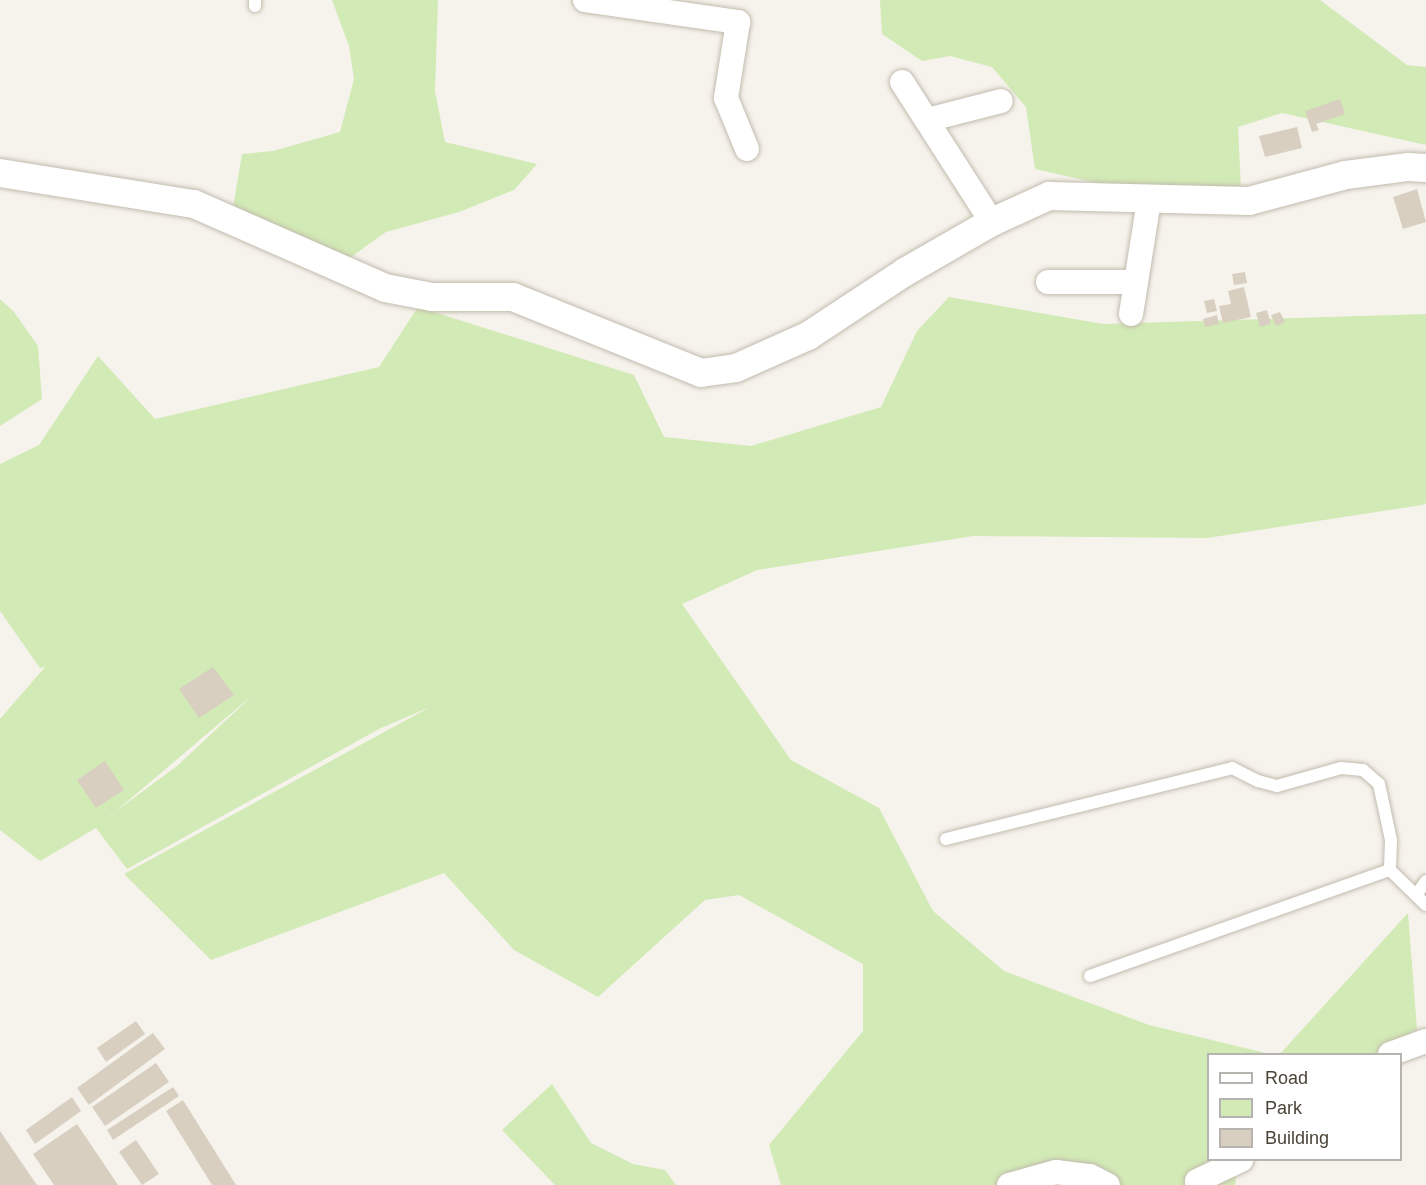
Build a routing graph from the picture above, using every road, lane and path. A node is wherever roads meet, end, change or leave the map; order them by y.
1 (585, 0) edge
2 (902, 82) dead end
3 (1000, 102) dead end
4 (927, 120) junction
5 (747, 149) dead end
6 (1426, 168) edge
7 (0, 173) edge
8 (1149, 200) junction
9 (992, 222) junction
10 (1048, 282) dead end
11 (1136, 282) junction
12 (1131, 314) dead end
13 (946, 838) dead end
14 (1390, 870) junction
15 (1426, 881) edge
16 (1416, 895) junction
17 (1426, 905) edge
18 (1090, 976) dead end
19 (1426, 1041) edge
20 (1393, 1053) edge
21 (1239, 1161) edge
22 (1195, 1184) edge
23 (1009, 1185) edge
24 (1108, 1185) edge

1 - 5 street
2 - 4 street
3 - 4 street
4 - 9 street
6 - 8 street
7 - 9 street
8 - 9 street
8 - 11 street
10 - 11 street
11 - 12 street
13 - 14 lane
14 - 16 lane
14 - 18 lane
15 - 16 lane
16 - 17 lane
19 - 20 street
21 - 22 street
23 - 24 street

